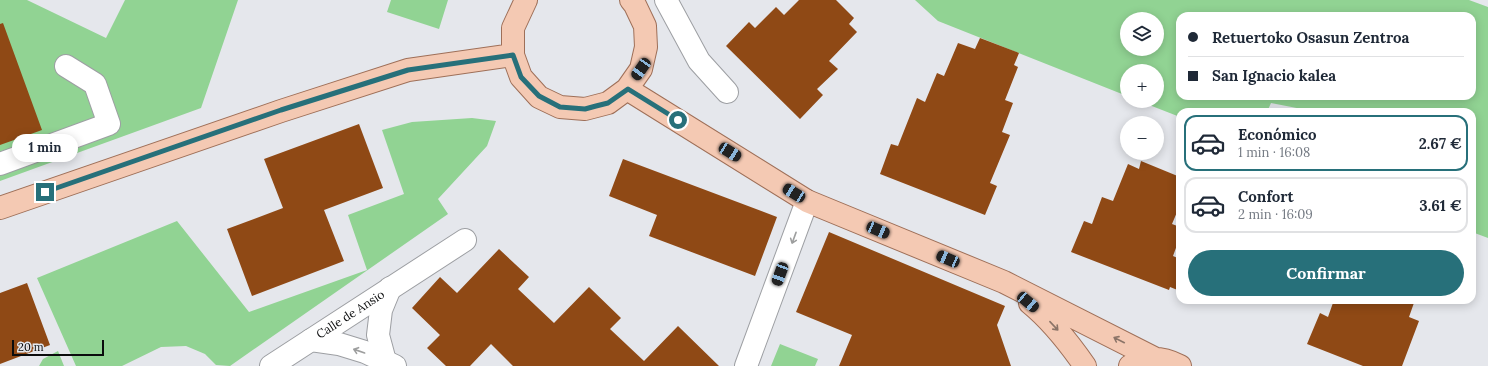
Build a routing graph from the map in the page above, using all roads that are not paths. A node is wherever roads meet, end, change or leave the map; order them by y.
1 (526, 0) edge
2 (630, 0) edge
3 (666, 0) edge
4 (513, 55) junction
5 (66, 66) dead end
6 (628, 89) junction
7 (727, 92) dead end
8 (0, 164) edge
9 (807, 201) junction
10 (0, 208) edge
11 (465, 240) dead end
12 (1004, 282) junction
13 (390, 288) junction
14 (310, 340) junction
15 (1154, 358) junction
16 (390, 364) edge
17 (271, 366) edge
18 (746, 366) edge
19 (1085, 366) edge
20 (1130, 366) edge
21 (1180, 366) edge

1 - 4 main road
2 - 6 main road
3 - 7 street
4 - 6 main road
4 - 10 main road
5 - 8 street
6 - 9 main road
9 - 12 main road
9 -> 18 street
11 - 13 street, Calle de Ansio
15 -> 12 main road
12 -> 19 main road
13 - 14 street, Calle de Ansio
13 - 16 street, Calle de Ansio
16 -> 14 street
14 - 17 street, Calle de Ansio
15 - 20 main road
15 - 21 main road

